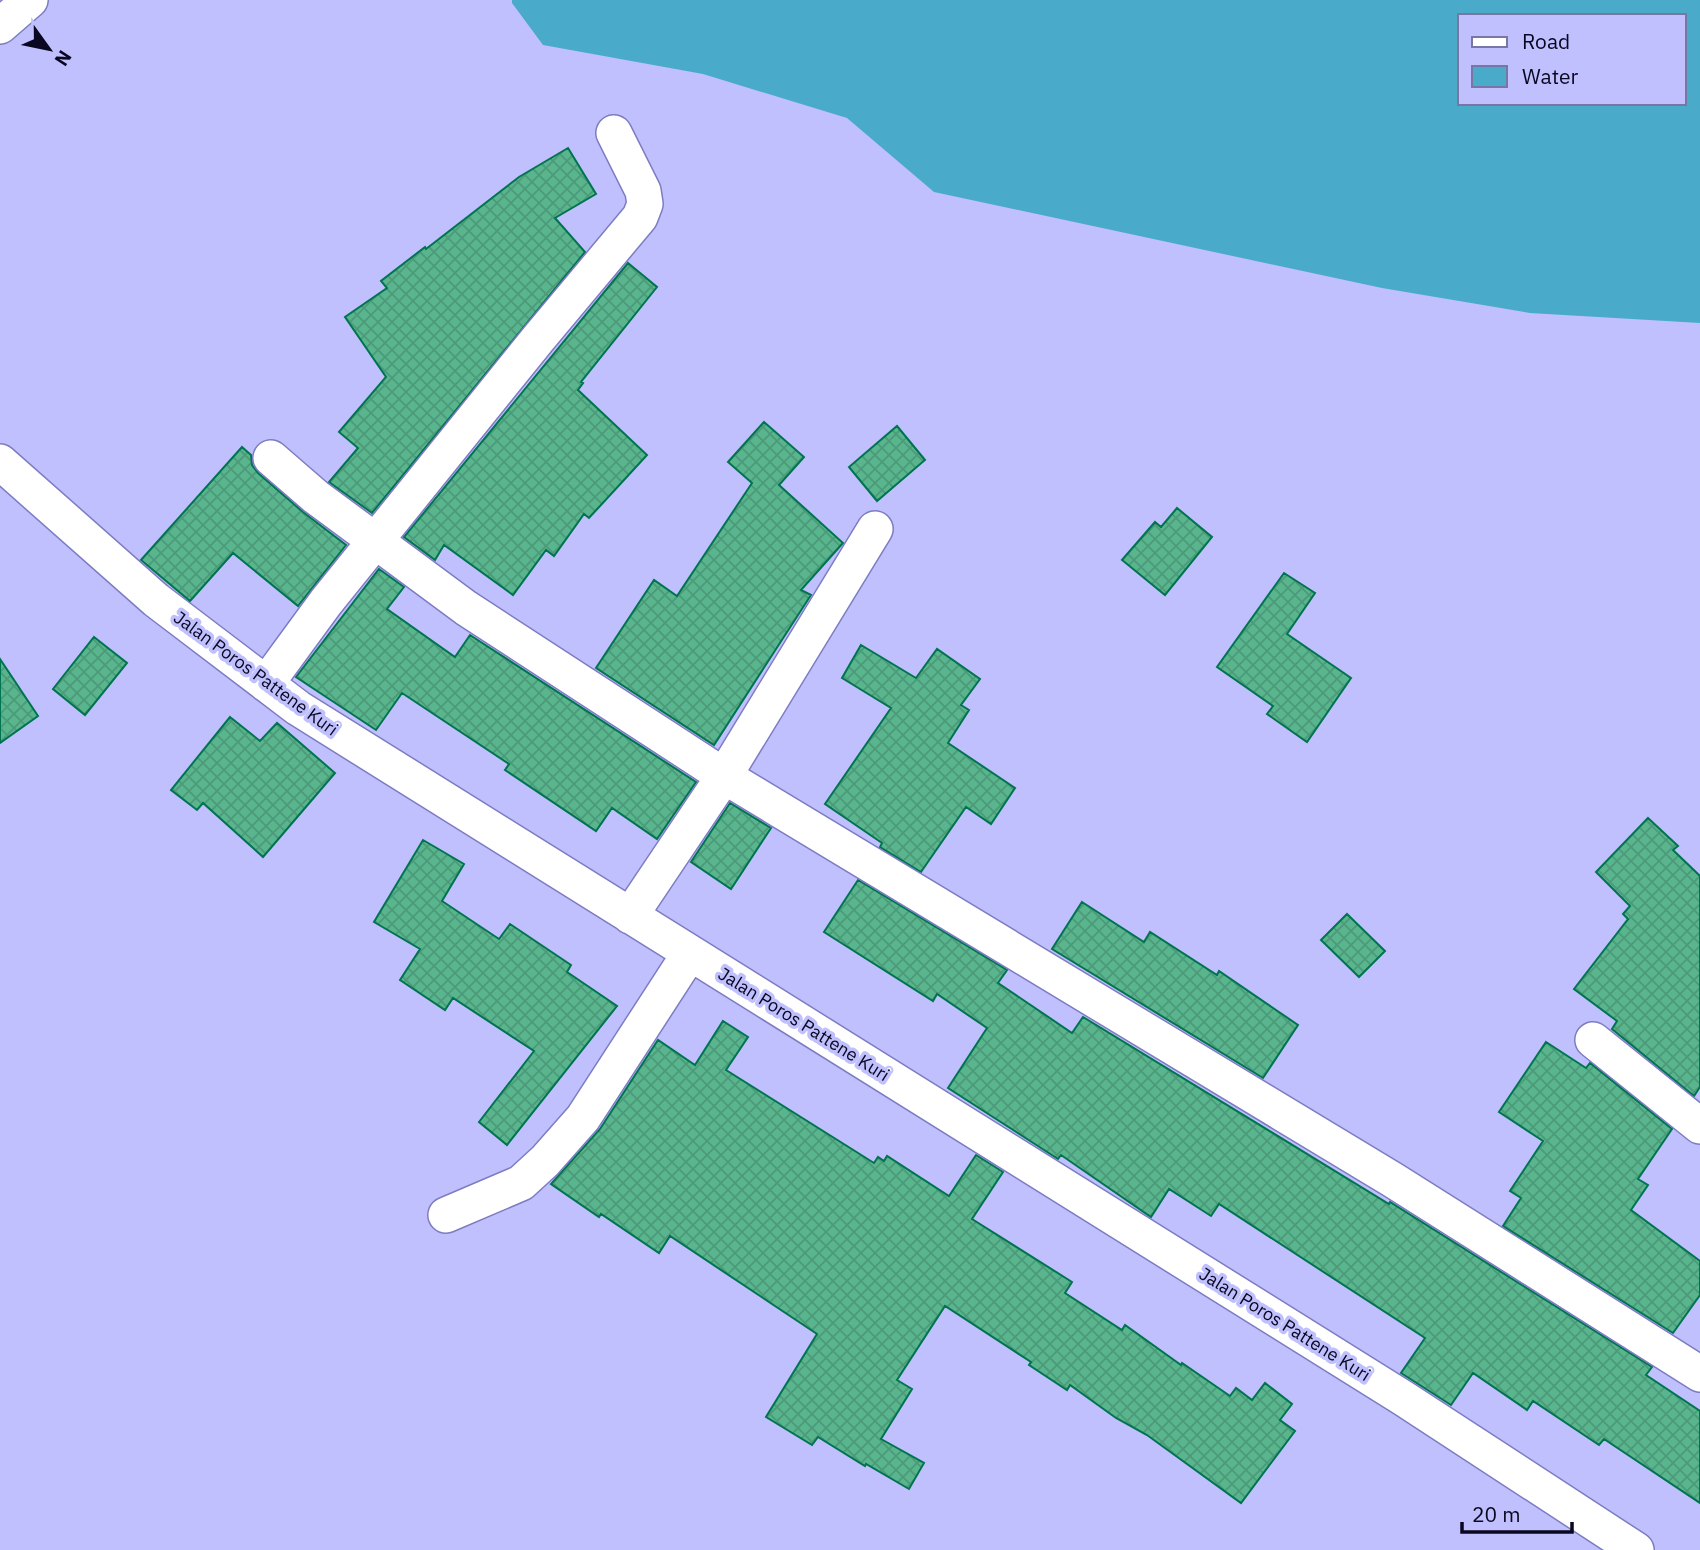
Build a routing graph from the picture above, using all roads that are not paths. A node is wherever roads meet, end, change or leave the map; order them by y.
1 (30, 0) edge
2 (0, 26) edge
3 (614, 133) dead end
4 (271, 458) dead end
5 (0, 462) edge
6 (875, 529) dead end
7 (377, 541) junction
8 (266, 684) junction
9 (723, 776) junction
10 (629, 916) junction
11 (690, 953) junction
12 (1593, 1041) dead end
13 (1700, 1126) edge
14 (446, 1215) dead end
15 (1700, 1374) edge
16 (1636, 1550) edge

1 - 2 street
3 - 7 street
4 - 7 street
5 - 8 street, Jalan Poros Pattene Kuri
6 - 9 street
7 - 8 street
7 - 9 street
8 - 10 street, Jalan Poros Pattene Kuri
9 - 10 street
9 - 15 street
10 - 11 street, Jalan Poros Pattene Kuri
11 - 14 street
11 - 16 street, Jalan Poros Pattene Kuri
12 - 13 street

